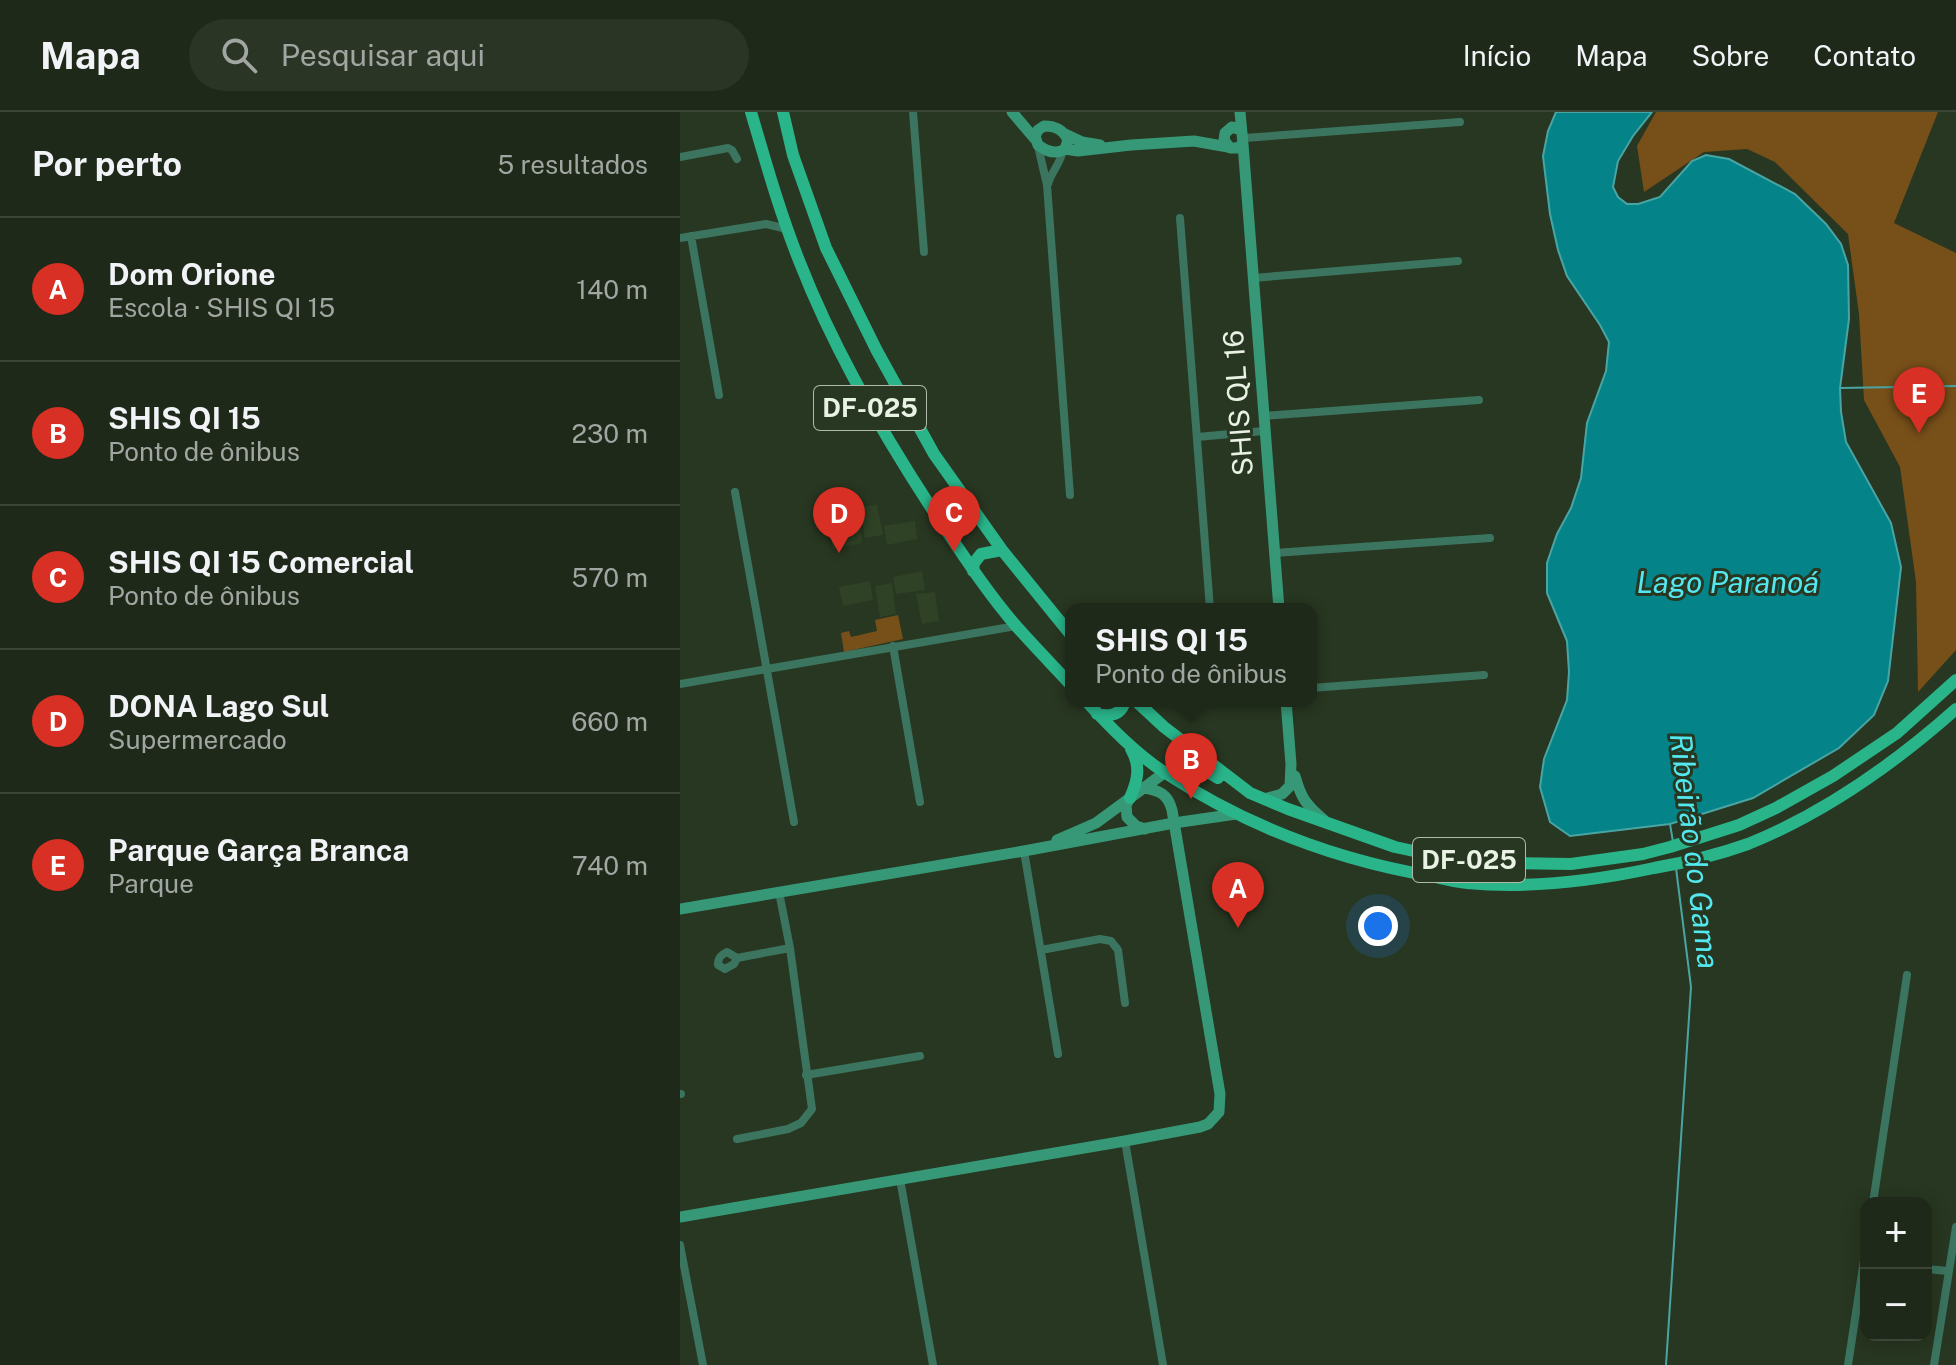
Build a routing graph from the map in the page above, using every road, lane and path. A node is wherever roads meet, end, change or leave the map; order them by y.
1 (751, 112) edge
2 (783, 112) edge
3 (913, 112) edge
4 (1015, 112) edge
5 (1238, 112) edge
6 (1460, 122) dead end
7 (1044, 126) junction
8 (1065, 134) junction
9 (1237, 134) junction
10 (1194, 141) junction
11 (1037, 142) junction
12 (1108, 147) junction
13 (1229, 147) junction
14 (1064, 150) junction
15 (680, 157) edge
16 (737, 159) dead end
17 (1047, 185) junction
18 (1246, 193) junction
19 (779, 207) junction
20 (1180, 218) dead end
21 (766, 224) junction
22 (787, 229) junction
23 (691, 236) junction
24 (680, 238) edge
25 (924, 252) dead end
26 (1458, 261) dead end
27 (1253, 278) junction
28 (719, 395) dead end
29 (1479, 400) dead end
30 (1263, 416) junction
31 (1264, 431) junction
32 (1197, 437) junction
33 (735, 492) dead end
34 (1070, 495) dead end
35 (1490, 538) dead end
36 (1002, 550) junction
37 (1274, 553) junction
38 (973, 571) junction
39 (1210, 603) edge
40 (1278, 603) edge
41 (1005, 612) junction
42 (1016, 626) junction
43 (1065, 628) edge
44 (996, 629) junction
45 (893, 646) junction
46 (767, 670) junction
47 (1484, 675) dead end
48 (1065, 679) edge
49 (1956, 680) edge
50 (680, 684) edge
51 (1317, 688) edge
52 (1091, 707) edge
53 (1123, 707) edge
54 (1142, 707) edge
55 (1286, 707) edge
56 (1956, 709) edge
57 (1097, 714) junction
58 (1950, 718) edge
59 (1897, 733) junction
60 (1121, 737) junction
61 (1291, 764) junction
62 (1888, 764) junction
63 (1164, 773) junction
64 (1143, 788) junction
65 (1250, 793) junction
66 (1130, 798) junction
67 (1264, 799) junction
68 (920, 802) dead end
69 (1236, 814) junction
70 (794, 822) dead end
71 (1174, 823) junction
72 (1332, 826) junction
73 (1145, 829) junction
74 (1395, 847) junction
75 (1028, 850) junction
76 (1388, 869) junction
77 (779, 892) junction
78 (680, 909) edge
79 (790, 948) junction
80 (1041, 950) junction
81 (737, 958) dead end
82 (1907, 975) dead end
83 (1125, 1003) dead end
84 (1058, 1054) dead end
85 (920, 1056) dead end
86 (806, 1075) junction
87 (737, 1139) dead end
88 (1125, 1141) junction
89 (900, 1179) junction
90 (1874, 1197) edge
91 (680, 1217) edge
92 (1956, 1227) edge
93 (680, 1245) edge
94 (1864, 1269) edge
95 (1932, 1270) edge
96 (1948, 1271) junction
97 (703, 1365) edge
98 (933, 1365) edge
99 (1163, 1365) edge
100 (1848, 1365) edge
101 (1934, 1365) edge

1 - 19 main road, DF-025
2 - 36 main road, DF-025
3 - 25 street
4 - 7 street
4 - 11 street
5 - 9 street, SHIS QL 16
6 - 9 street
7 - 8 street
7 - 11 street
8 - 12 street
8 - 14 street
9 - 10 street
9 - 13 street
9 - 13 street, SHIS QL 16
9 - 18 street, SHIS QL 16
10 - 12 street
10 - 13 street
11 - 14 street
11 - 17 street
12 - 14 street
13 - 18 street, SHIS QL 16
14 - 17 street
15 - 16 street
17 - 34 street
18 - 27 street, SHIS QL 16
19 - 21 street
19 - 22 main road, DF-025
20 - 32 street
21 - 22 street
21 - 23 street
22 - 38 main road, DF-025
23 - 24 street
23 - 28 street
26 - 27 street
27 - 30 street, SHIS QL 16
29 - 30 street
30 - 31 street, SHIS QL 16
31 - 32 street
31 - 37 street, SHIS QL 16
32 - 39 street
33 - 46 street
35 - 37 street
36 - 38 main road
36 - 43 main road, DF-025
37 - 40 street, SHIS QL 16
38 - 41 main road, DF-025
41 - 42 main road, DF-025
41 - 44 street
42 - 44 street
42 - 48 main road, DF-025
44 - 45 street
45 - 46 street
45 - 68 street
46 - 50 street
46 - 70 street
47 - 51 street
49 - 59 main road, DF-025
52 - 57 main road, DF-025
53 - 57 main road
54 - 65 main road, DF-025
55 - 61 street
56 - 58 main road, DF-025
57 - 60 main road, DF-025
58 - 62 main road, DF-025
59 - 62 main road
59 - 74 main road, DF-025
60 - 63 main road, DF-025
60 - 66 main road
61 - 67 street
61 - 72 street
62 - 76 main road, DF-025
63 - 64 street
63 - 65 main road
63 - 69 main road, DF-025
64 - 66 street
64 - 71 street
65 - 67 main road, DF-025
66 - 73 street
66 - 75 street
67 - 72 main road, DF-025
69 - 71 street
69 - 76 main road, DF-025
71 - 73 street
71 - 88 street
72 - 74 main road, DF-025
73 - 75 street
74 - 76 main road
75 - 77 street
75 - 80 street
77 - 78 street
77 - 79 street
79 - 81 street
79 - 86 street
80 - 83 street
80 - 84 street
82 - 90 street
85 - 86 street
86 - 87 street
88 - 89 street
88 - 99 street
89 - 91 street
89 - 98 street
92 - 96 street
93 - 97 street
94 - 100 street
95 - 96 street
96 - 101 street

